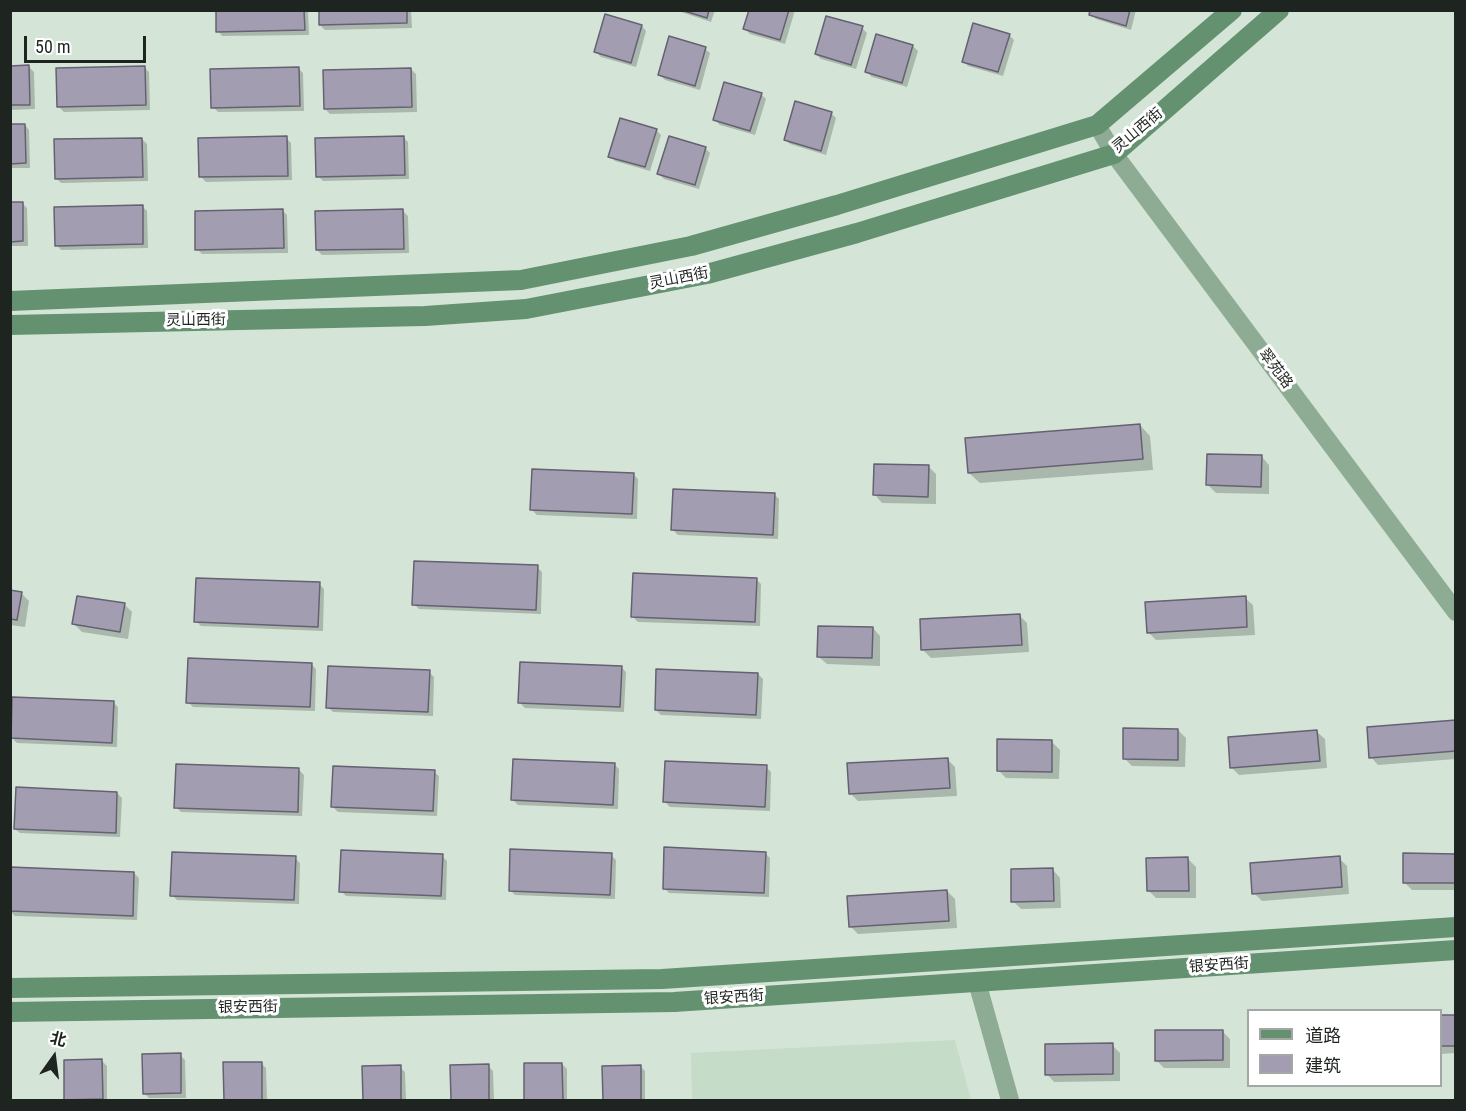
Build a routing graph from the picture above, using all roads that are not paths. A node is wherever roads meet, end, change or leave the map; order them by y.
1 (1232, 10) edge
2 (1279, 10) edge
3 (1097, 125) junction
4 (1114, 154) junction
5 (10, 301) edge
6 (10, 325) edge
7 (1455, 612) edge
8 (1455, 927) edge
9 (1455, 950) edge
10 (976, 982) junction
11 (10, 988) edge
12 (10, 1012) edge
13 (1010, 1101) edge

1 - 3 main road, 灵山西街
2 - 4 main road, 灵山西街
3 - 4 street, 翠苑路
3 - 5 main road, 灵山西街
4 - 6 main road, 灵山西街
4 - 7 street, 翠苑路
8 - 11 main road, 银安西街
9 - 10 main road, 银安西街
10 - 12 main road, 银安西街
10 - 13 street

